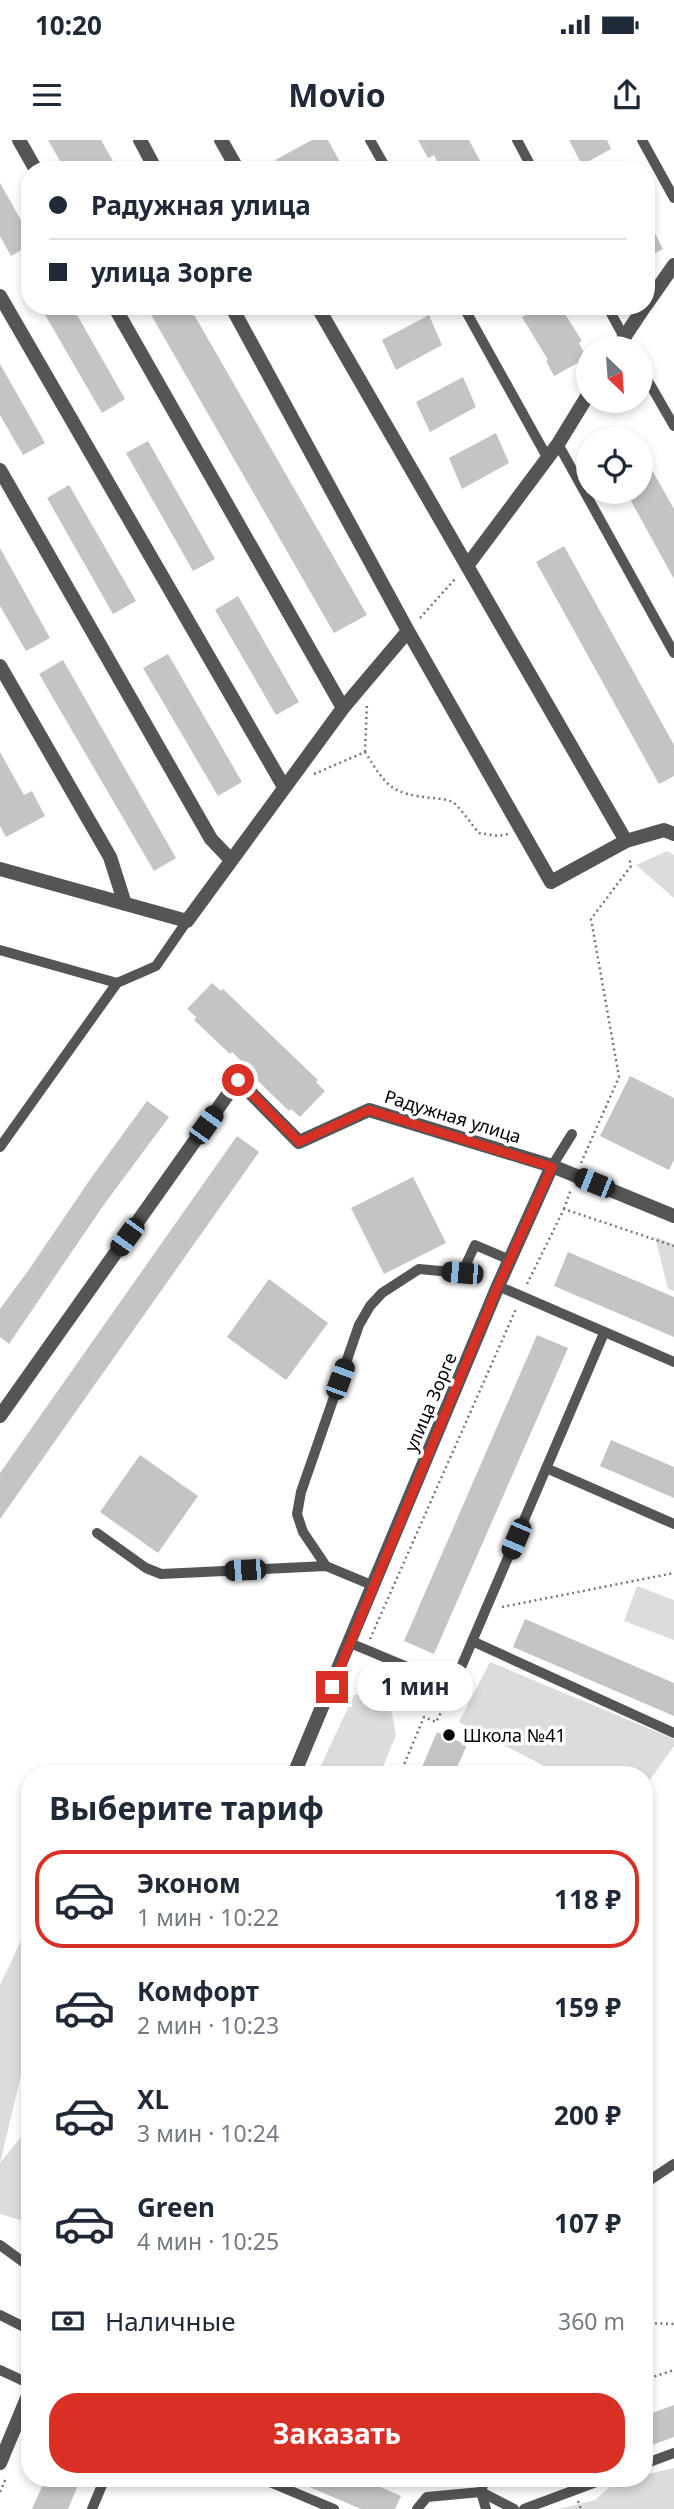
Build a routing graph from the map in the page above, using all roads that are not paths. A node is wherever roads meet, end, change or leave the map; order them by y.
1 (19, 140) edge
2 (140, 140) edge
3 (221, 140) edge
4 (370, 140) edge
5 (517, 140) edge
6 (642, 140) edge
7 (31, 161) edge
8 (151, 161) edge
9 (233, 161) edge
10 (382, 161) edge
11 (528, 161) edge
12 (654, 161) edge
13 (655, 164) edge
14 (674, 198) edge
15 (674, 265) edge
16 (655, 292) edge
17 (0, 296) edge
18 (119, 315) edge
19 (236, 315) edge
20 (322, 315) edge
21 (468, 315) edge
22 (611, 315) edge
23 (640, 315) edge
24 (619, 336) edge
25 (628, 336) edge
26 (653, 390) edge
27 (577, 413) edge
28 (674, 426) edge
29 (558, 444) junction
30 (547, 457) junction
31 (0, 470) edge
32 (467, 566) junction
33 (408, 631) junction
34 (674, 653) edge
35 (0, 666) edge
36 (343, 708) junction
37 (284, 787) junction
38 (674, 834) edge
39 (626, 841) junction
40 (231, 860) junction
41 (0, 869) edge
42 (125, 904) junction
43 (187, 921) junction
44 (0, 950) edge
45 (117, 983) junction
46 (572, 1134) dead end
47 (0, 1147) edge
48 (552, 1167) junction
49 (672, 1211) edge
50 (510, 1260) junction
51 (498, 1286) junction
52 (604, 1334) junction
53 (674, 1362) edge
54 (0, 1416) edge
55 (546, 1468) junction
56 (674, 1524) edge
57 (97, 1533) dead end
58 (326, 1566) junction
59 (374, 1586) junction
60 (472, 1641) junction
61 (350, 1643) junction
62 (674, 1733) edge
63 (297, 1766) edge
64 (674, 2164) edge
65 (653, 2178) edge
66 (0, 2245) edge
67 (21, 2260) edge
68 (0, 2315) edge
69 (21, 2326) edge
70 (0, 2370) edge
71 (21, 2380) edge
72 (21, 2413) edge
73 (674, 2453) edge
74 (653, 2461) edge
75 (0, 2463) edge
76 (101, 2487) edge
77 (281, 2487) edge
78 (482, 2487) edge
79 (583, 2487) edge
80 (481, 2492) junction
81 (92, 2509) edge
82 (334, 2509) edge
83 (417, 2509) edge
84 (486, 2509) edge
85 (514, 2509) edge
86 (524, 2509) edge

1 - 7 street
2 - 8 street
3 - 9 street
4 - 10 lane
5 - 11 lane
6 - 12 lane
13 - 14 lane
15 - 16 street
17 - 37 street
18 - 36 street
19 - 33 street
20 - 32 street
21 - 30 lane
22 - 24 lane
23 - 25 street
26 - 28 lane
27 - 29 street
29 - 30 street
29 - 34 lane
30 - 32 street
31 - 40 street
32 - 39 street
33 - 36 street
33 - 39 street
35 - 42 street
36 - 37 street
37 - 40 street
38 - 39 street
40 - 43 street
41 - 42 street
42 - 43 street
43 - 45 lane
44 - 45 lane
45 - 47 lane
46 - 48 lane
48 - 49 street
48 - 50 street, улица Зорге
48 - 54 street, Радужная улица
50 - 51 street, улица Зорге
50 - 58 lane
51 - 52 lane
51 - 59 street, улица Зорге
52 - 53 lane
52 - 55 lane
55 - 56 lane
55 - 60 lane
57 - 58 lane
58 - 59 lane
59 - 61 street, улица Зорге
60 - 61 lane
60 - 62 lane
61 - 63 street, улица Зорге
64 - 65 lane
66 - 67 lane
68 - 69 lane
70 - 71 lane
72 - 75 street
73 - 74 lane
76 - 81 lane
77 - 82 lane
78 - 80 lane
79 - 86 lane
80 - 83 lane
80 - 84 lane
80 - 85 lane

